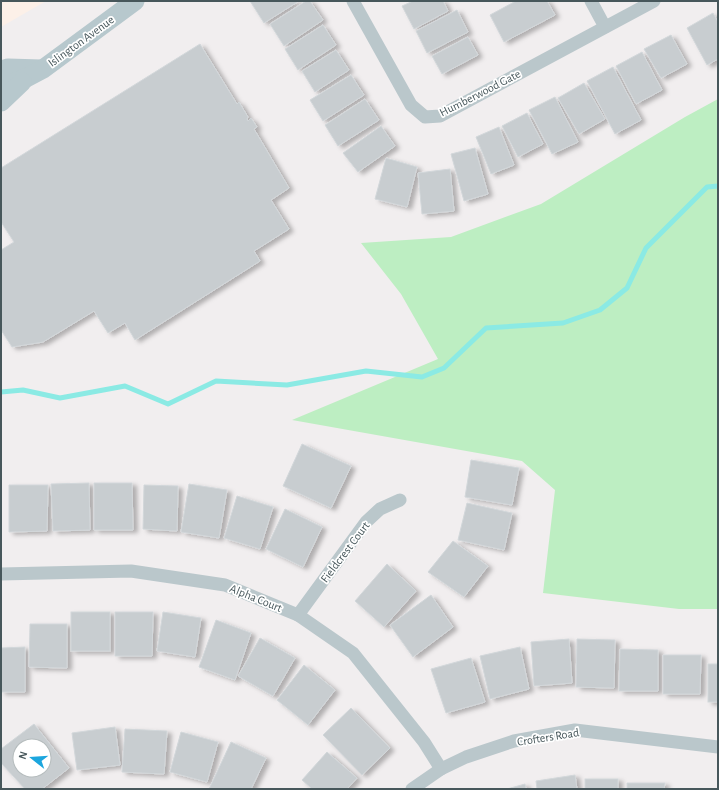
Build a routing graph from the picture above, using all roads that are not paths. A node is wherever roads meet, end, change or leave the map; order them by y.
1 (135, 1) edge
2 (353, 1) edge
3 (591, 1) edge
4 (654, 1) edge
5 (606, 27) junction
6 (43, 69) junction
7 (1, 70) edge
8 (26, 78) junction
9 (1, 87) edge
10 (1, 102) edge
11 (400, 500) dead end
12 (1, 574) edge
13 (298, 615) junction
14 (718, 747) edge
15 (441, 769) junction
16 (412, 789) edge

1 - 6 main road, Islington Avenue
2 - 5 street, Humberwood Gate
3 - 5 street
4 - 5 street, Humberwood Gate
6 - 7 main road
6 - 8 main road, Islington Avenue
8 - 9 main road, Islington Avenue
8 - 10 main road, Islington Avenue
11 - 13 street, Fieldcrest Court
12 - 13 street, Alpha Court
13 - 15 street, Alpha Court
14 - 15 street, Crofters Road
15 - 16 street, Crofters Road

